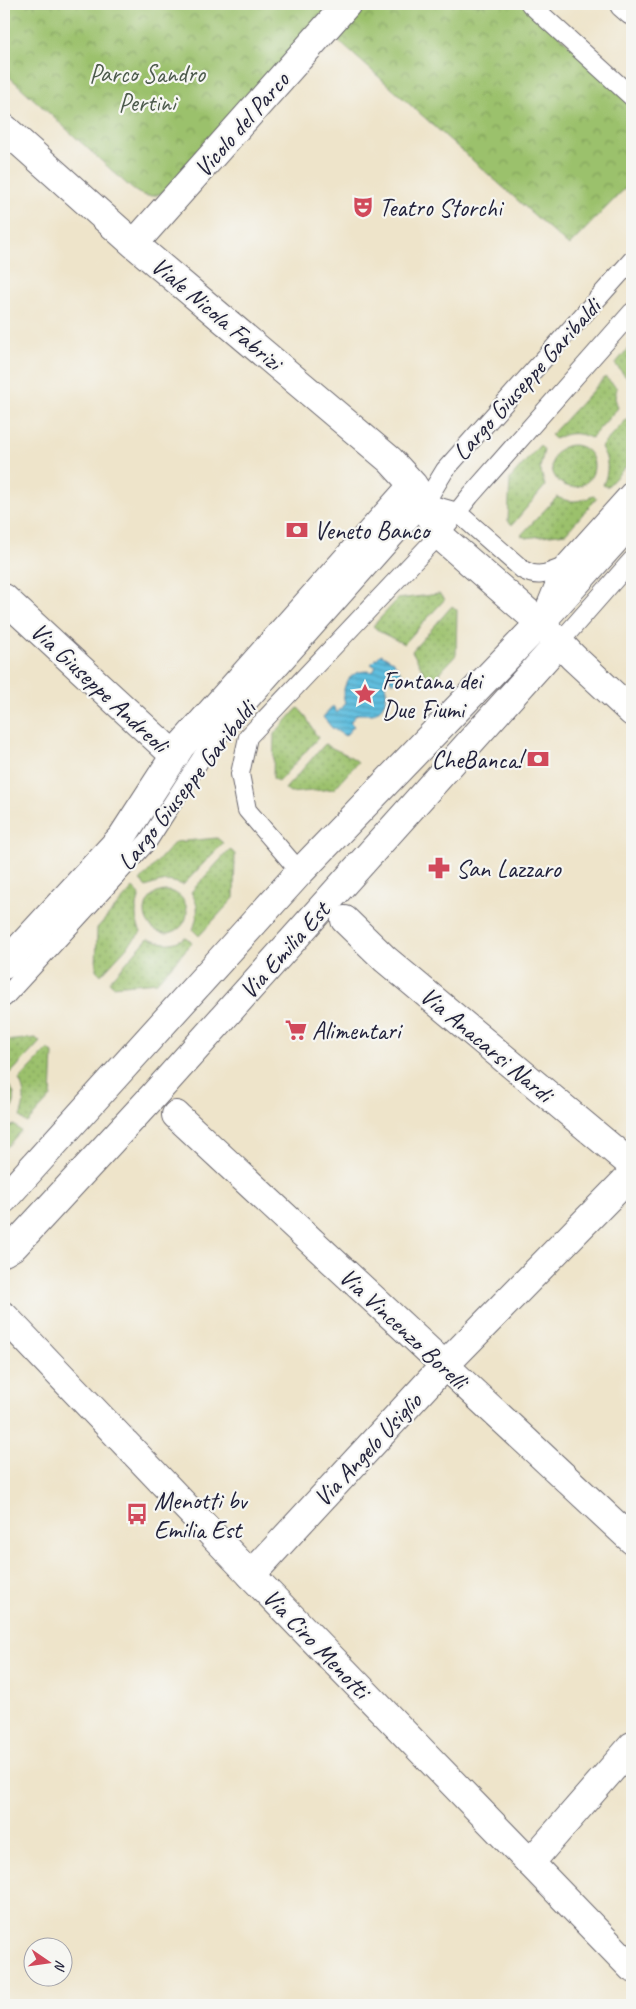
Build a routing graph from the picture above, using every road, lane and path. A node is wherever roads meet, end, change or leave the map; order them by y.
1 (347, 4) edge
2 (530, 4) edge
3 (624, 4) edge
4 (632, 11) edge
5 (632, 97) edge
6 (4, 128) edge
7 (134, 244) junction
8 (632, 260) edge
9 (632, 312) edge
10 (632, 488) edge
11 (419, 494) junction
12 (457, 512) junction
13 (632, 521) edge
14 (439, 535) junction
15 (632, 560) edge
16 (560, 568) junction
17 (4, 598) edge
18 (540, 623) junction
19 (559, 643) junction
20 (632, 712) edge
21 (175, 756) junction
22 (300, 872) junction
23 (345, 920) dead end
24 (8, 952) edge
25 (4, 998) edge
26 (176, 1115) dead end
27 (632, 1165) edge
28 (632, 1174) edge
29 (4, 1199) edge
30 (4, 1252) edge
31 (4, 1316) edge
32 (444, 1366) junction
33 (632, 1540) edge
34 (251, 1575) junction
35 (632, 1746) edge
36 (530, 1863) junction
37 (632, 1968) edge

1 - 7 street, Vicolo del Parco
2 - 5 lane
3 - 4 street
6 - 7 street, Viale Nicola Fabrizi
7 - 11 street, Viale Nicola Fabrizi
8 - 11 lane, Largo Giuseppe Garibaldi
9 - 12 lane, Largo Giuseppe Garibaldi
10 - 16 lane
11 - 12 lane
11 - 14 street
11 - 21 street, Largo Giuseppe Garibaldi
11 - 25 lane, Largo Giuseppe Garibaldi
12 - 14 lane, Largo Giuseppe Garibaldi
12 - 16 lane
13 - 18 street
14 - 18 street
14 - 22 lane, Largo Giuseppe Garibaldi
15 - 19 lane
16 - 18 lane
17 - 21 street, Via Giuseppe Andreoli
18 - 19 street
18 - 22 street
19 - 20 street
19 - 30 street, Via Emilia Est
21 - 24 street, Largo Giuseppe Garibaldi
22 - 29 street
23 - 27 street, Via Anacarsi Nardi
26 - 32 street, Via Vincenzo Borelli
28 - 32 street, Via Angelo Usiglio
31 - 34 street, Via Ciro Menotti
32 - 33 street, Via Vincenzo Borelli
32 - 34 street, Via Angelo Usiglio
34 - 36 street, Via Ciro Menotti
35 - 36 street
36 - 37 street, Via Ciro Menotti

